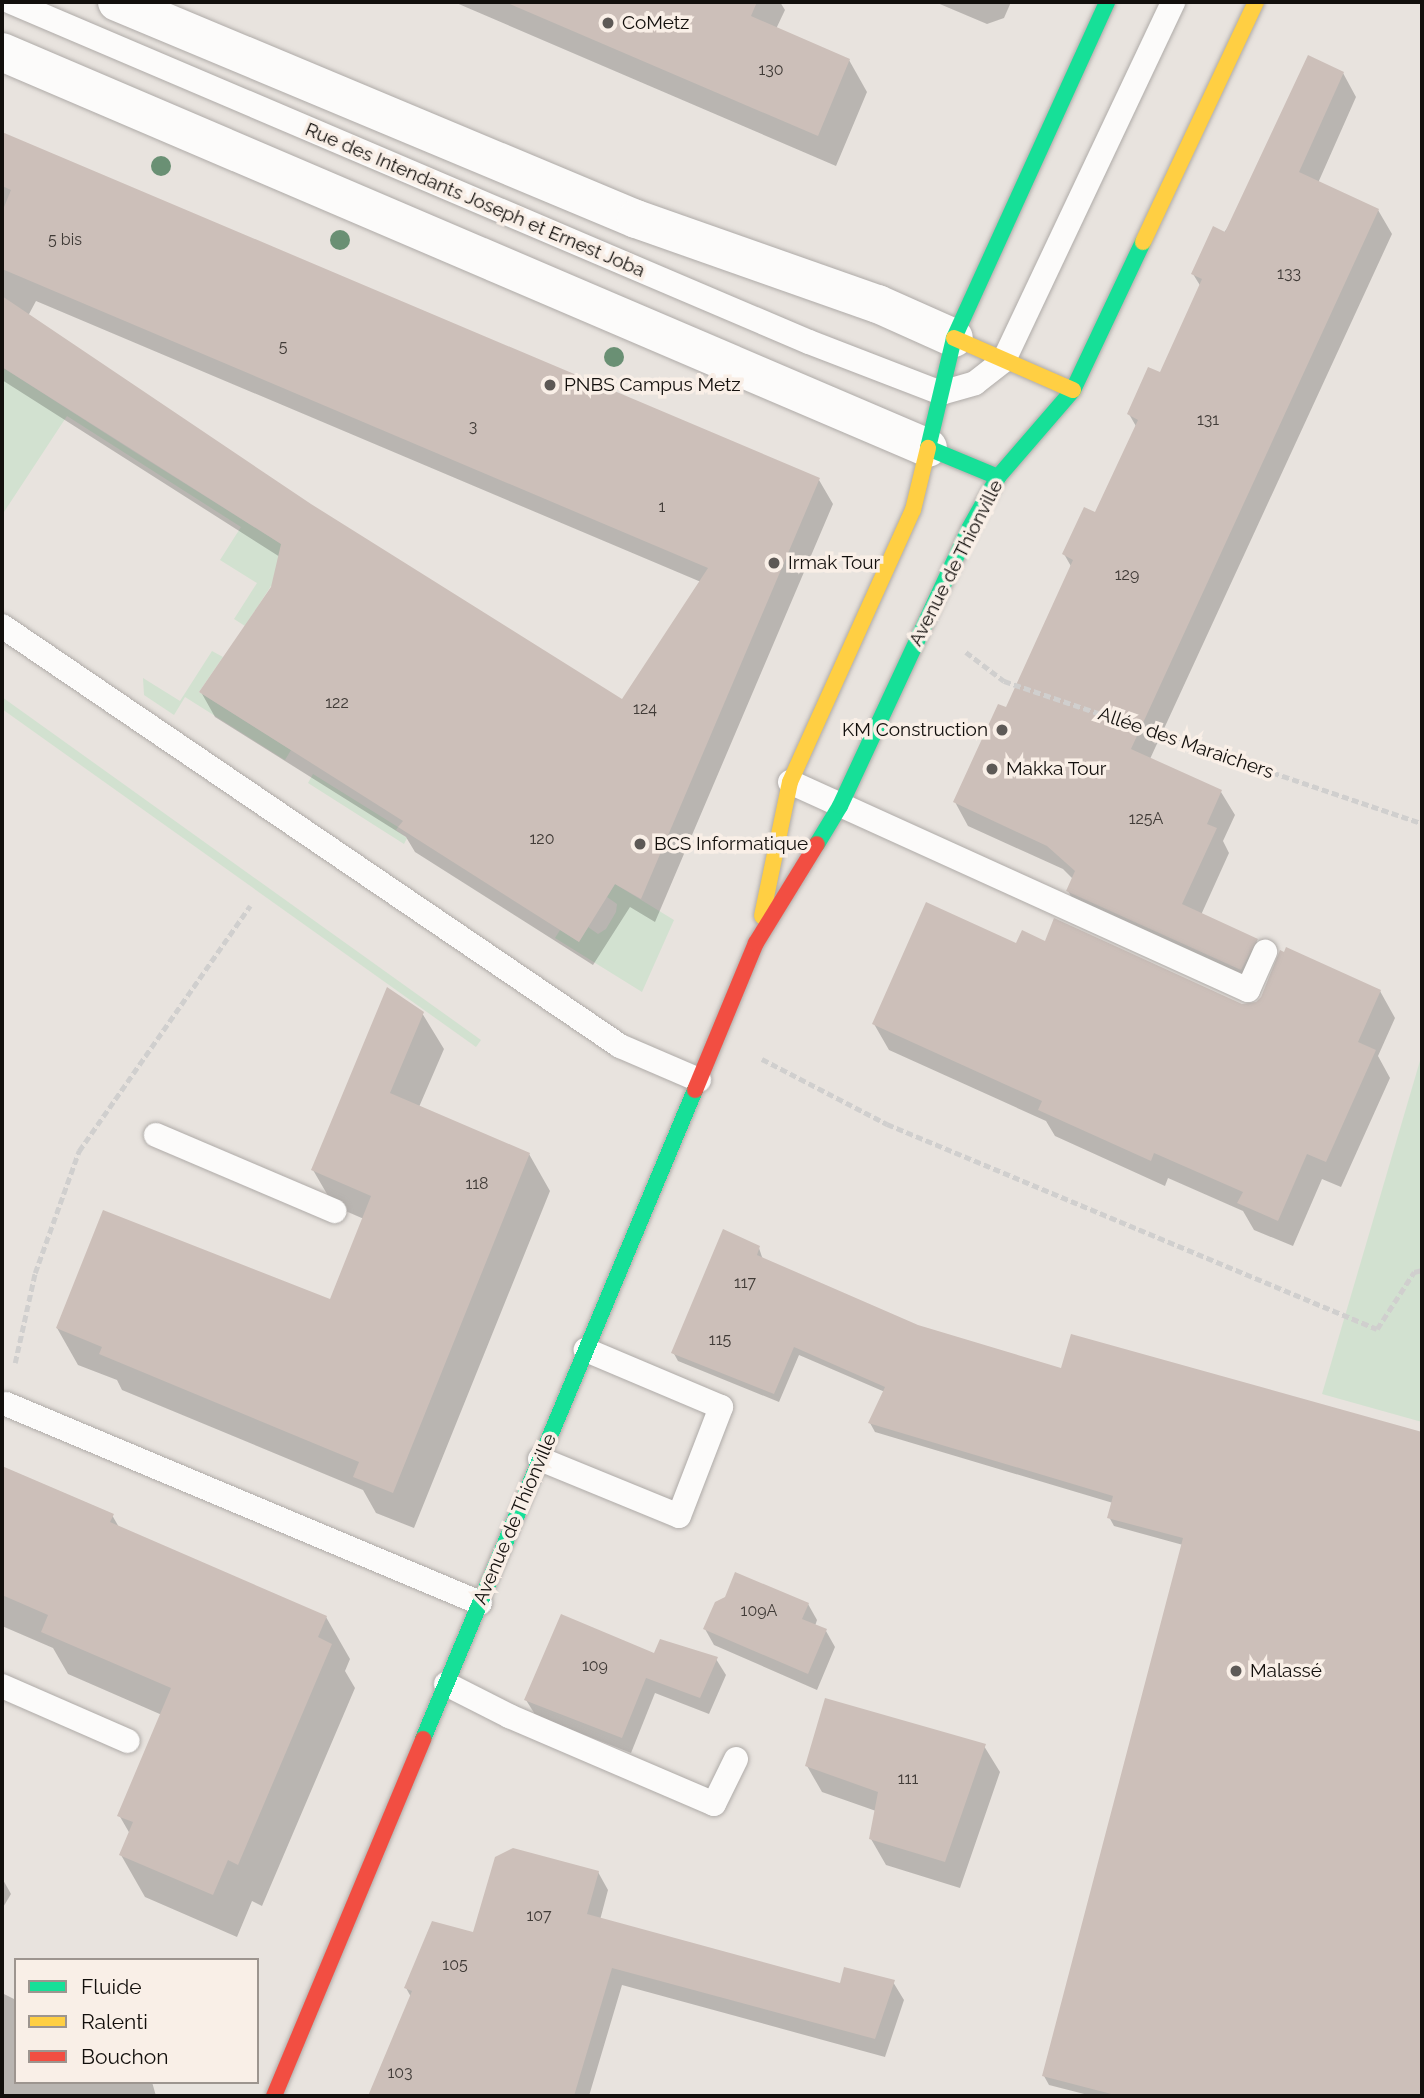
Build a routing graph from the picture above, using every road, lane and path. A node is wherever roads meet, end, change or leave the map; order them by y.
1 (11, 2) edge
2 (117, 2) edge
3 (1107, 2) edge
4 (1173, 2) edge
5 (1256, 2) edge
6 (2, 52) edge
7 (954, 338) junction
8 (1004, 360) junction
9 (1073, 390) junction
10 (941, 393) junction
11 (928, 448) junction
12 (998, 477) junction
13 (2, 626) edge
14 (958, 646) dead end
15 (790, 782) junction
16 (840, 806) junction
17 (1422, 823) edge
18 (250, 906) dead end
19 (757, 943) junction
20 (1265, 952) dead end
21 (718, 1035) junction
22 (699, 1080) junction
23 (156, 1135) dead end
24 (334, 1211) dead end
25 (1422, 1270) edge
26 (586, 1350) junction
27 (6, 1404) joint
28 (540, 1459) junction
29 (480, 1603) junction
30 (446, 1684) junction
31 (2, 1686) edge
32 (128, 1741) dead end
33 (736, 1759) dead end
34 (274, 2096) edge

1 - 10 lane, Rue des Intendants Joseph et Ernest Joba
2 - 7 street
3 - 7 main road, Avenue de Thionville
4 - 8 lane
5 - 9 main road, Avenue de Thionville
6 - 11 street
7 - 8 main road
7 - 10 main road, Avenue de Thionville
8 - 9 main road
8 - 10 lane
9 - 12 main road, Avenue de Thionville
10 - 11 main road, Avenue de Thionville
11 - 12 main road
11 - 15 main road, Avenue de Thionville
12 - 16 main road, Avenue de Thionville
13 - 22 lane
14 - 17 path, Allée des Maraichers
15 - 16 lane
15 - 19 main road, Avenue de Thionville
16 - 19 main road, Avenue de Thionville
16 - 20 lane
18 - 27 path
19 - 21 main road, Avenue de Thionville
21 - 22 main road, Avenue de Thionville
21 - 25 path
22 - 26 main road, Avenue de Thionville
23 - 24 lane
26 - 28 main road, Avenue de Thionville
26 - 28 lane
27 - 29 lane
28 - 29 main road, Avenue de Thionville
29 - 30 main road, Avenue de Thionville
30 - 33 lane
30 - 34 main road, Avenue de Thionville
31 - 32 lane

